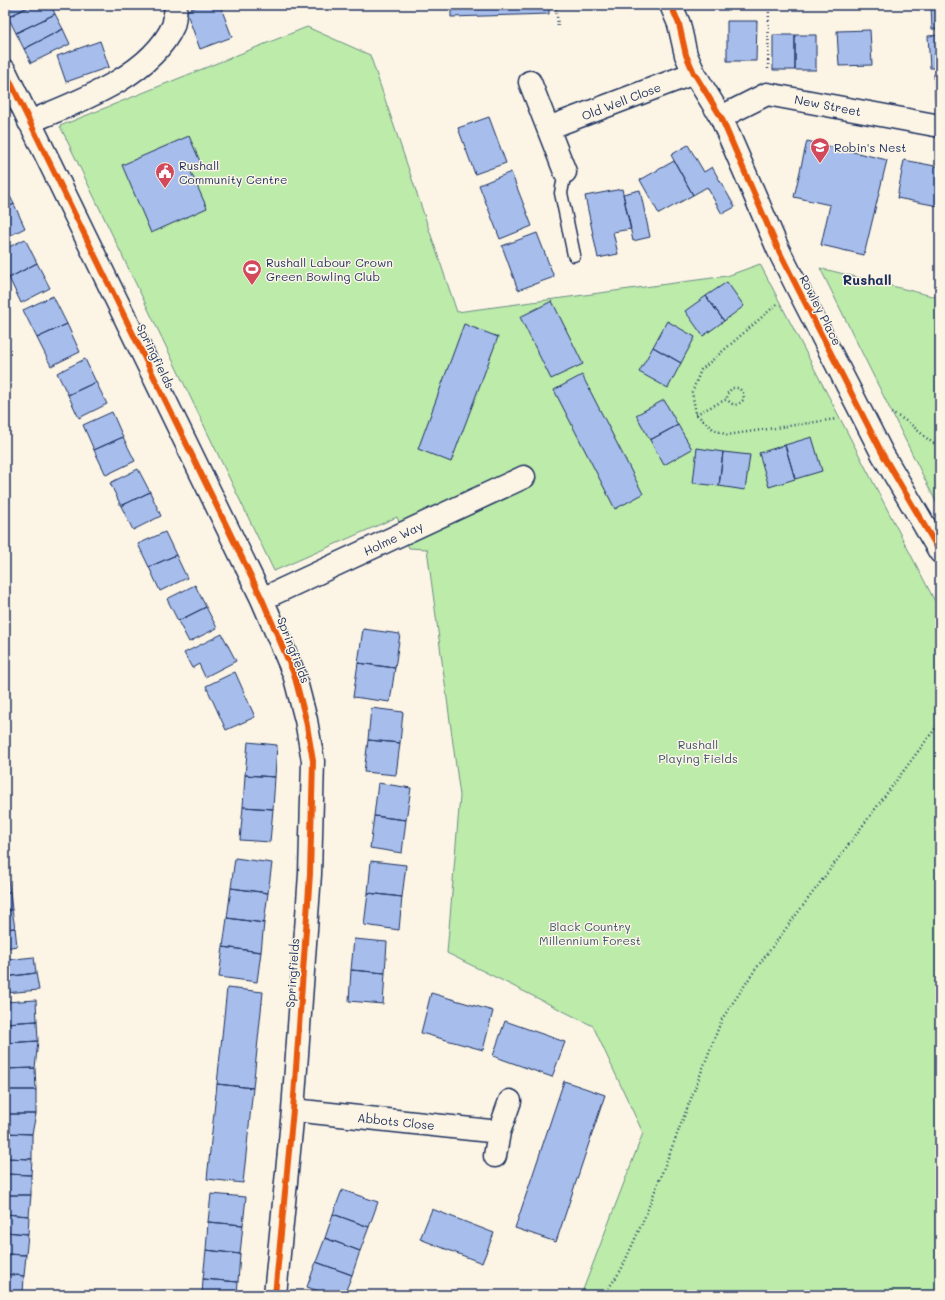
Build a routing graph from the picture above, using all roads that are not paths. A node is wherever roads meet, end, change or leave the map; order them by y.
1 (176, 5) edge
2 (671, 5) edge
3 (690, 64) junction
4 (5, 71) edge
5 (530, 82) dead end
6 (721, 117) junction
7 (29, 122) junction
8 (940, 126) edge
9 (548, 128) junction
10 (565, 172) joint
11 (574, 255) dead end
12 (524, 477) dead end
13 (940, 552) edge
14 (262, 599) junction
15 (510, 1101) dead end
16 (293, 1110) junction
17 (499, 1132) junction
18 (495, 1156) dead end
19 (275, 1295) edge

1 - 7 street
2 - 3 street
3 - 6 street, Rowley Place
3 - 9 street, Old Well Close
4 - 7 street, Springfields
5 - 9 street
6 - 8 street, New Street
6 - 13 street, Rowley Place
7 - 14 street, Springfields
9 - 10 street
10 - 11 lane
12 - 14 street, Holme Way
14 - 16 street, Springfields
15 - 17 street
16 - 17 street, Abbots Close
16 - 19 street, Springfields
17 - 18 street

